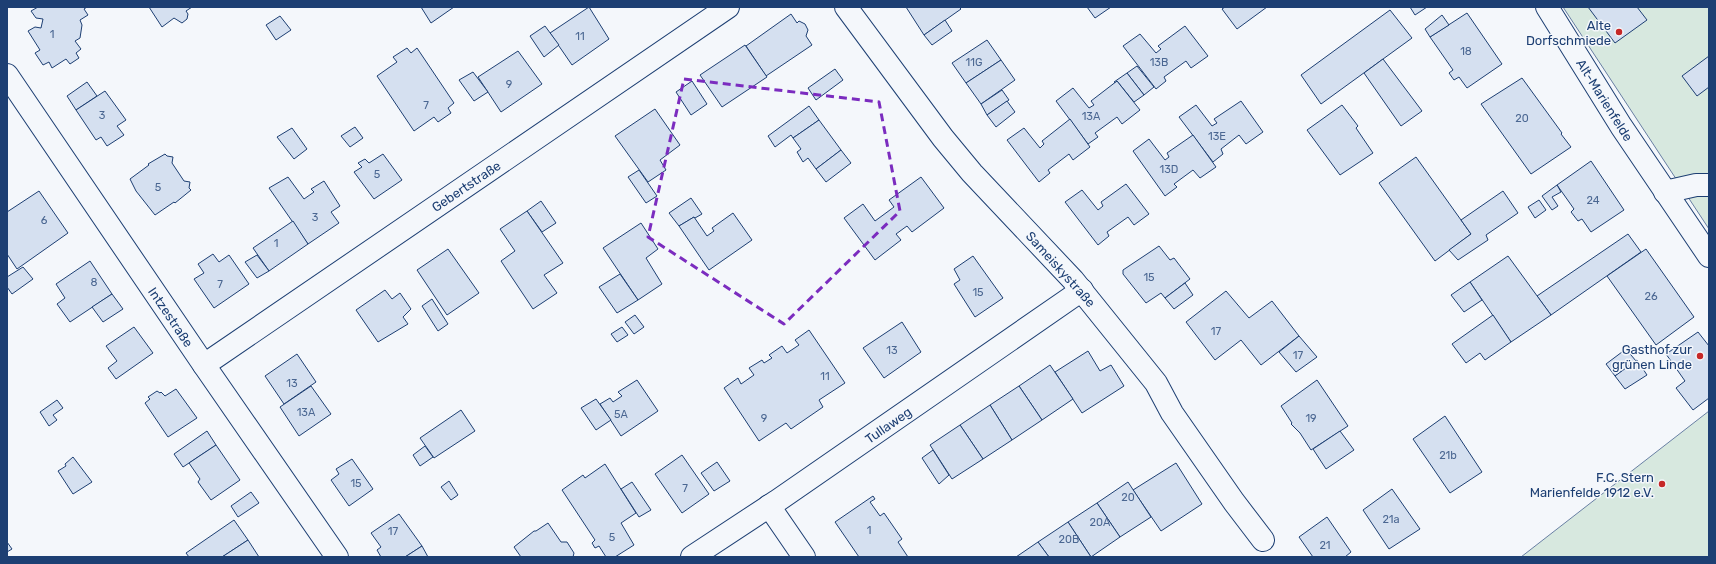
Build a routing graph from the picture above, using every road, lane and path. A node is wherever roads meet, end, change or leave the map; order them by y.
1 (728, 7) edge
2 (846, 7) edge
3 (1547, 7) edge
4 (7, 75) edge
5 (1709, 185) edge
6 (1665, 192) junction
7 (1709, 256) edge
8 (1082, 290) junction
9 (204, 365) junction
10 (769, 506) junction
11 (1263, 540) dead end
12 (338, 557) edge
13 (692, 557) edge
14 (804, 557) edge

1 - 9 street, Gebertstraße
2 - 8 street, Sameiskystraße
3 - 6 street, Alt-Marienfelde
4 - 9 street, Intzestraße
5 - 6 street
6 - 7 street, Alt-Marienfelde
8 - 10 street, Tullaweg
8 - 11 street, Sameiskystraße
9 - 12 street, Intzestraße
10 - 13 street, Tullaweg
10 - 14 street

